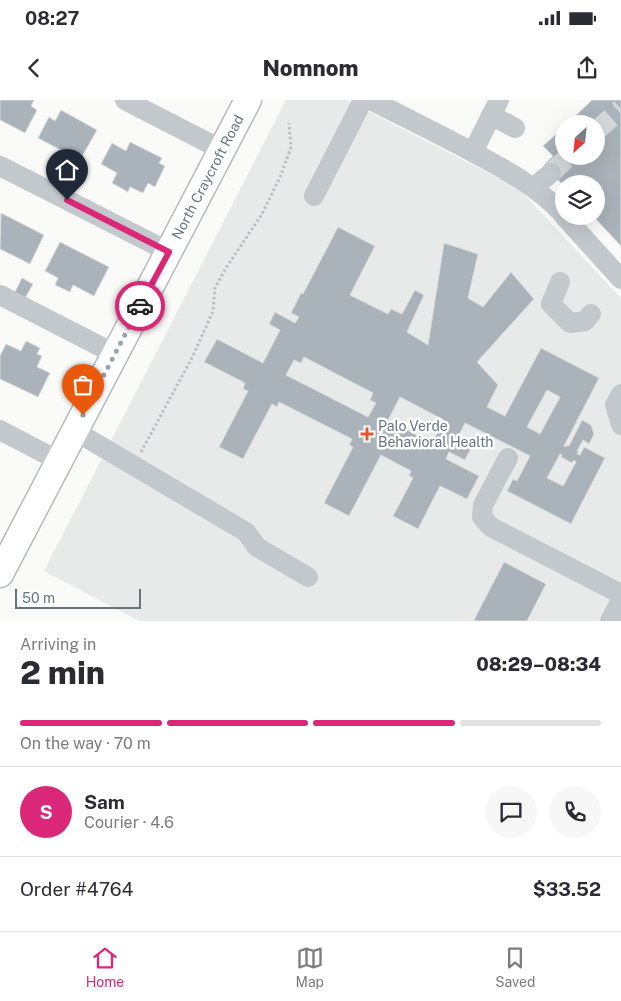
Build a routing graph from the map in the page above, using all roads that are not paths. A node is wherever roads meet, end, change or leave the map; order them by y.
1 (125, 100) edge
2 (248, 100) edge
3 (363, 100) edge
4 (371, 100) edge
5 (495, 108) edge
6 (515, 128) dead end
7 (222, 150) junction
8 (473, 152) junction
9 (0, 166) edge
10 (551, 173) tunnel mouth
11 (533, 188) junction
12 (314, 196) dead end
13 (555, 206) edge
14 (572, 225) edge
15 (169, 252) junction
16 (621, 279) edge
17 (560, 282) dead end
18 (0, 295) edge
19 (591, 314) dead end
20 (115, 354) junction
21 (621, 394) edge
22 (621, 425) edge
23 (0, 430) edge
24 (75, 431) junction
25 (508, 458) dead end
26 (60, 461) junction
27 (0, 574) edge
28 (308, 577) dead end
29 (621, 594) edge
30 (621, 600) edge
31 (610, 621) edge

1 - 7 street
2 - 7 main road, North Craycroft Road
3 - 12 street
4 - 8 street
5 - 6 street
5 - 8 street
7 - 15 main road, North Craycroft Road
8 - 11 street
9 - 15 street
10 - 11 street
11 - 13 street
14 - 16 street
15 - 20 main road, North Craycroft Road
17 - 19 street
18 - 20 street
20 - 24 main road, North Craycroft Road
21 - 22 street
23 - 26 street
24 - 26 main road, North Craycroft Road
24 - 28 street
25 - 29 street
26 - 27 main road, North Craycroft Road
30 - 31 street

